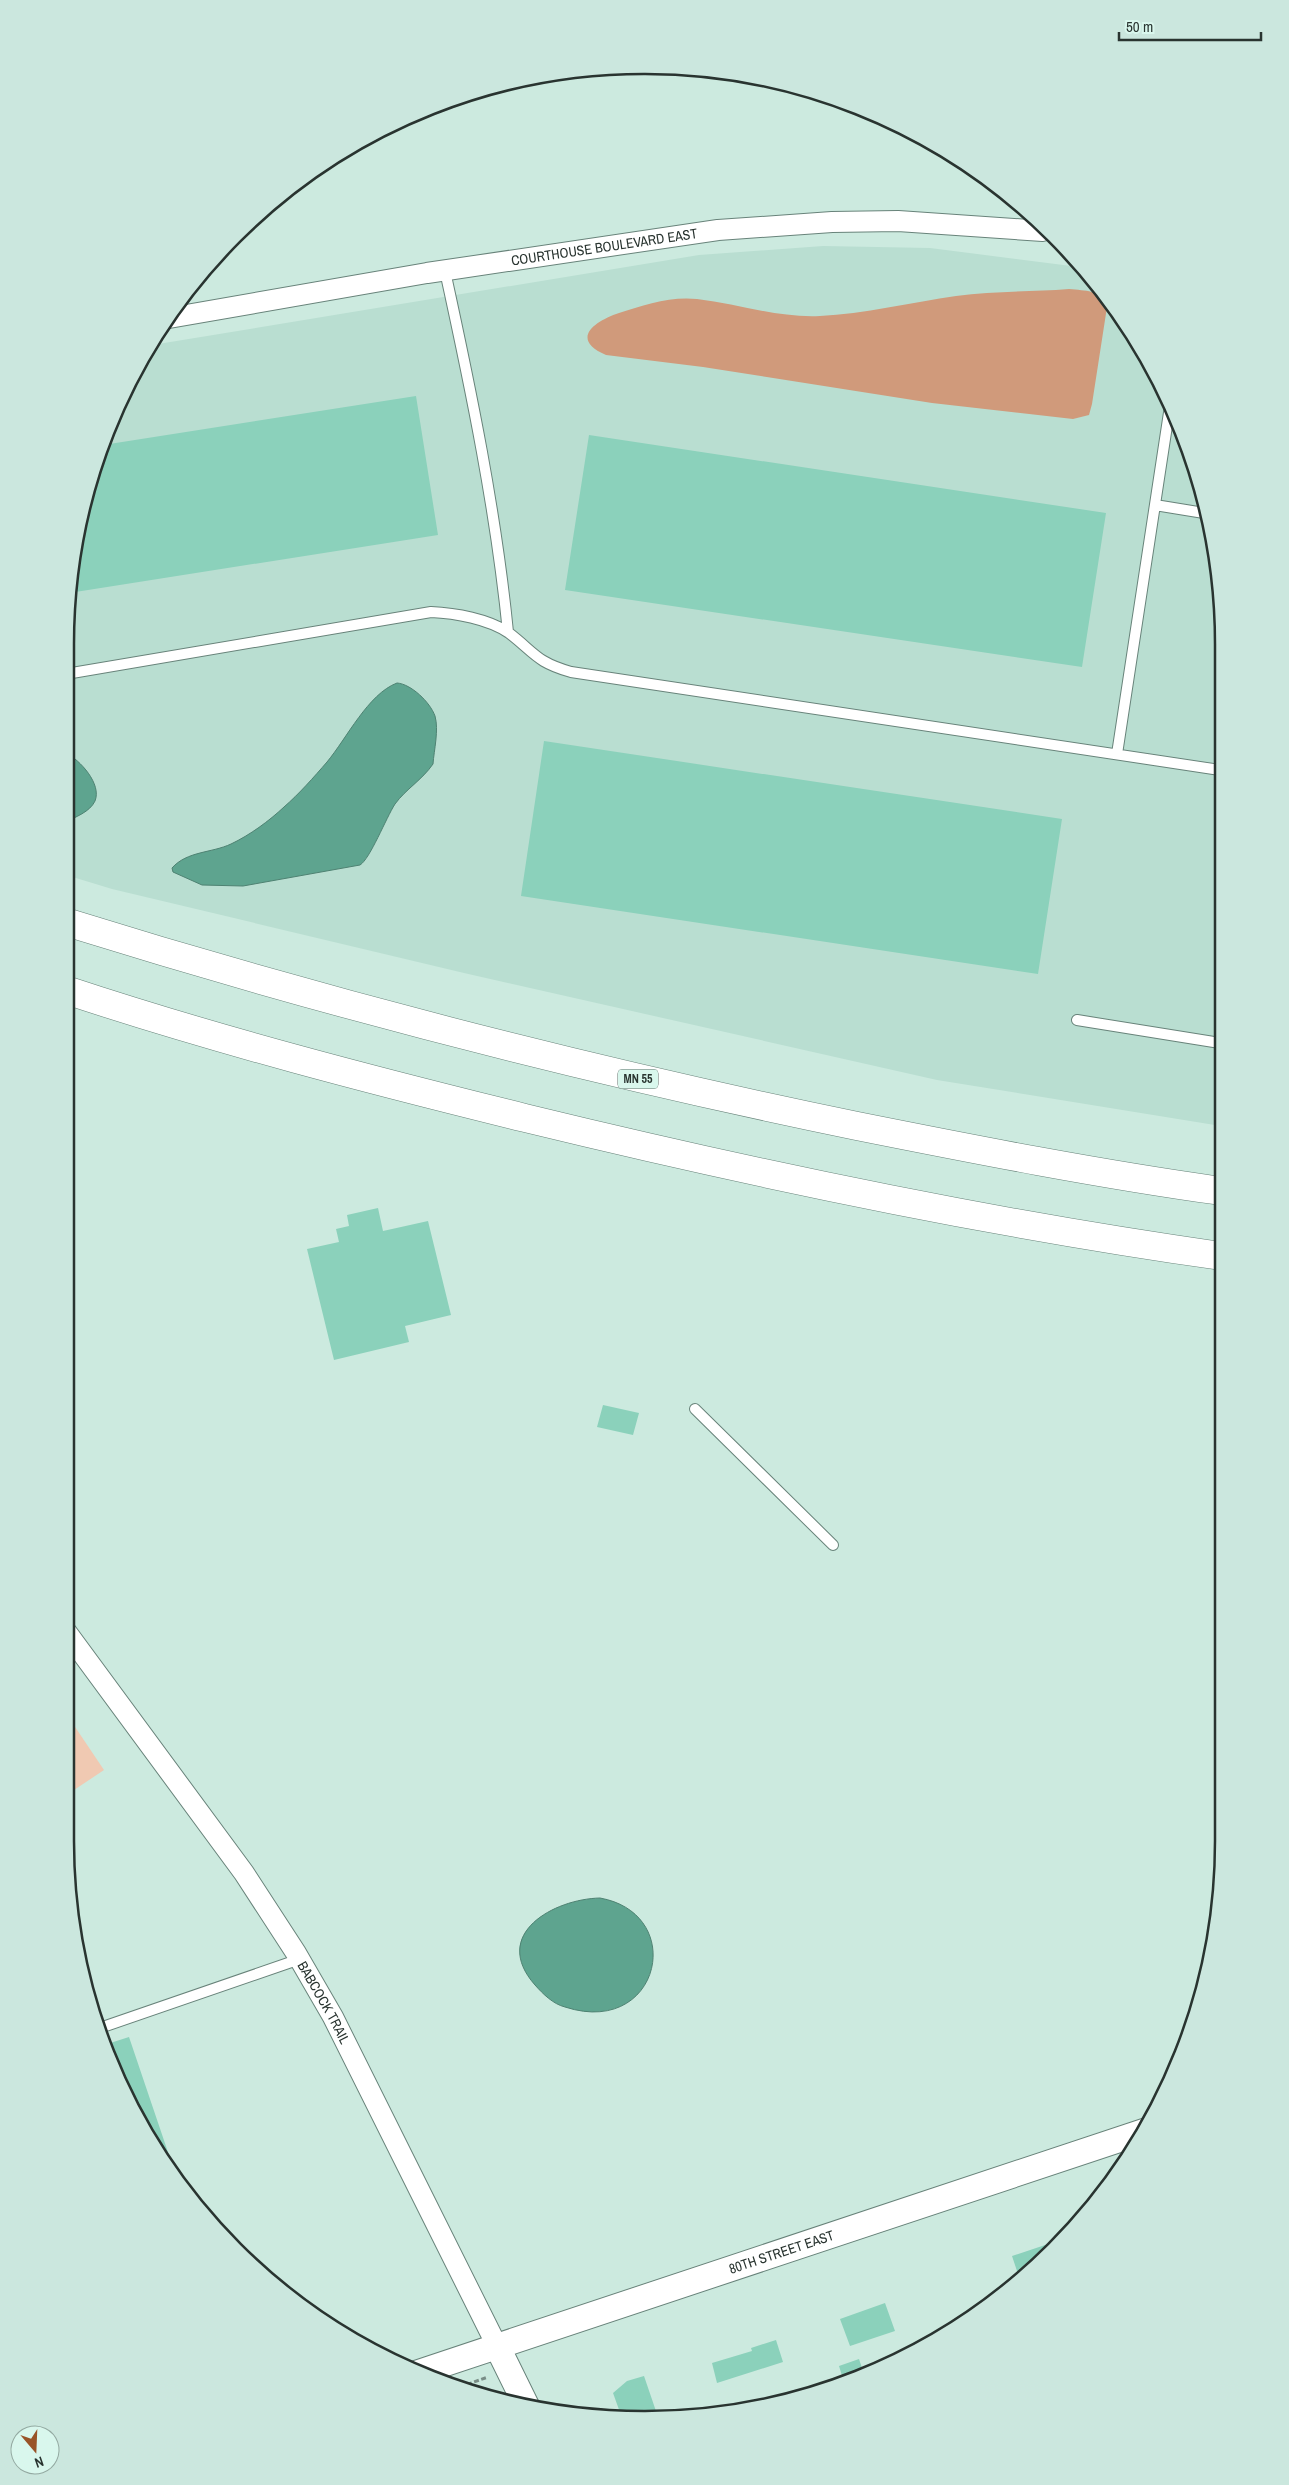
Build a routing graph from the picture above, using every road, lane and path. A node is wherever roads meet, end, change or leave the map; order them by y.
1 (1037, 231) edge
2 (445, 271) junction
3 (178, 316) edge
4 (1168, 418) edge
5 (1155, 505) junction
6 (1199, 512) edge
7 (508, 632) junction
8 (74, 673) edge
9 (1117, 754) junction
10 (1215, 769) edge
11 (74, 924) edge
12 (74, 992) edge
13 (1077, 1020) dead end
14 (1215, 1042) edge
15 (1215, 1190) edge
16 (1215, 1255) edge
17 (695, 1410) dead end
18 (833, 1544) dead end
19 (74, 1642) edge
20 (300, 1959) junction
21 (105, 2026) edge
22 (1134, 2134) edge
23 (497, 2346) junction
24 (428, 2369) edge
25 (509, 2370) junction
26 (470, 2384) edge
27 (522, 2398) edge

1 - 2 street, COURTHOUSE BOULEVARD EAST
2 - 3 street, COURTHOUSE BOULEVARD EAST
2 - 7 lane
4 - 5 lane
5 - 6 lane
5 - 9 lane
7 - 8 lane
7 - 9 lane
9 - 10 lane
11 - 15 highway, MN 55
12 - 16 highway
13 - 14 lane
17 - 18 lane
19 - 20 street, BABCOCK TRAIL
20 - 21 lane
20 - 23 street, BABCOCK TRAIL
22 - 23 street, 80TH STREET EAST
23 - 24 street, 80TH STREET EAST
23 - 25 street, BABCOCK TRAIL
25 - 26 path
25 - 27 street, BABCOCK TRAIL

